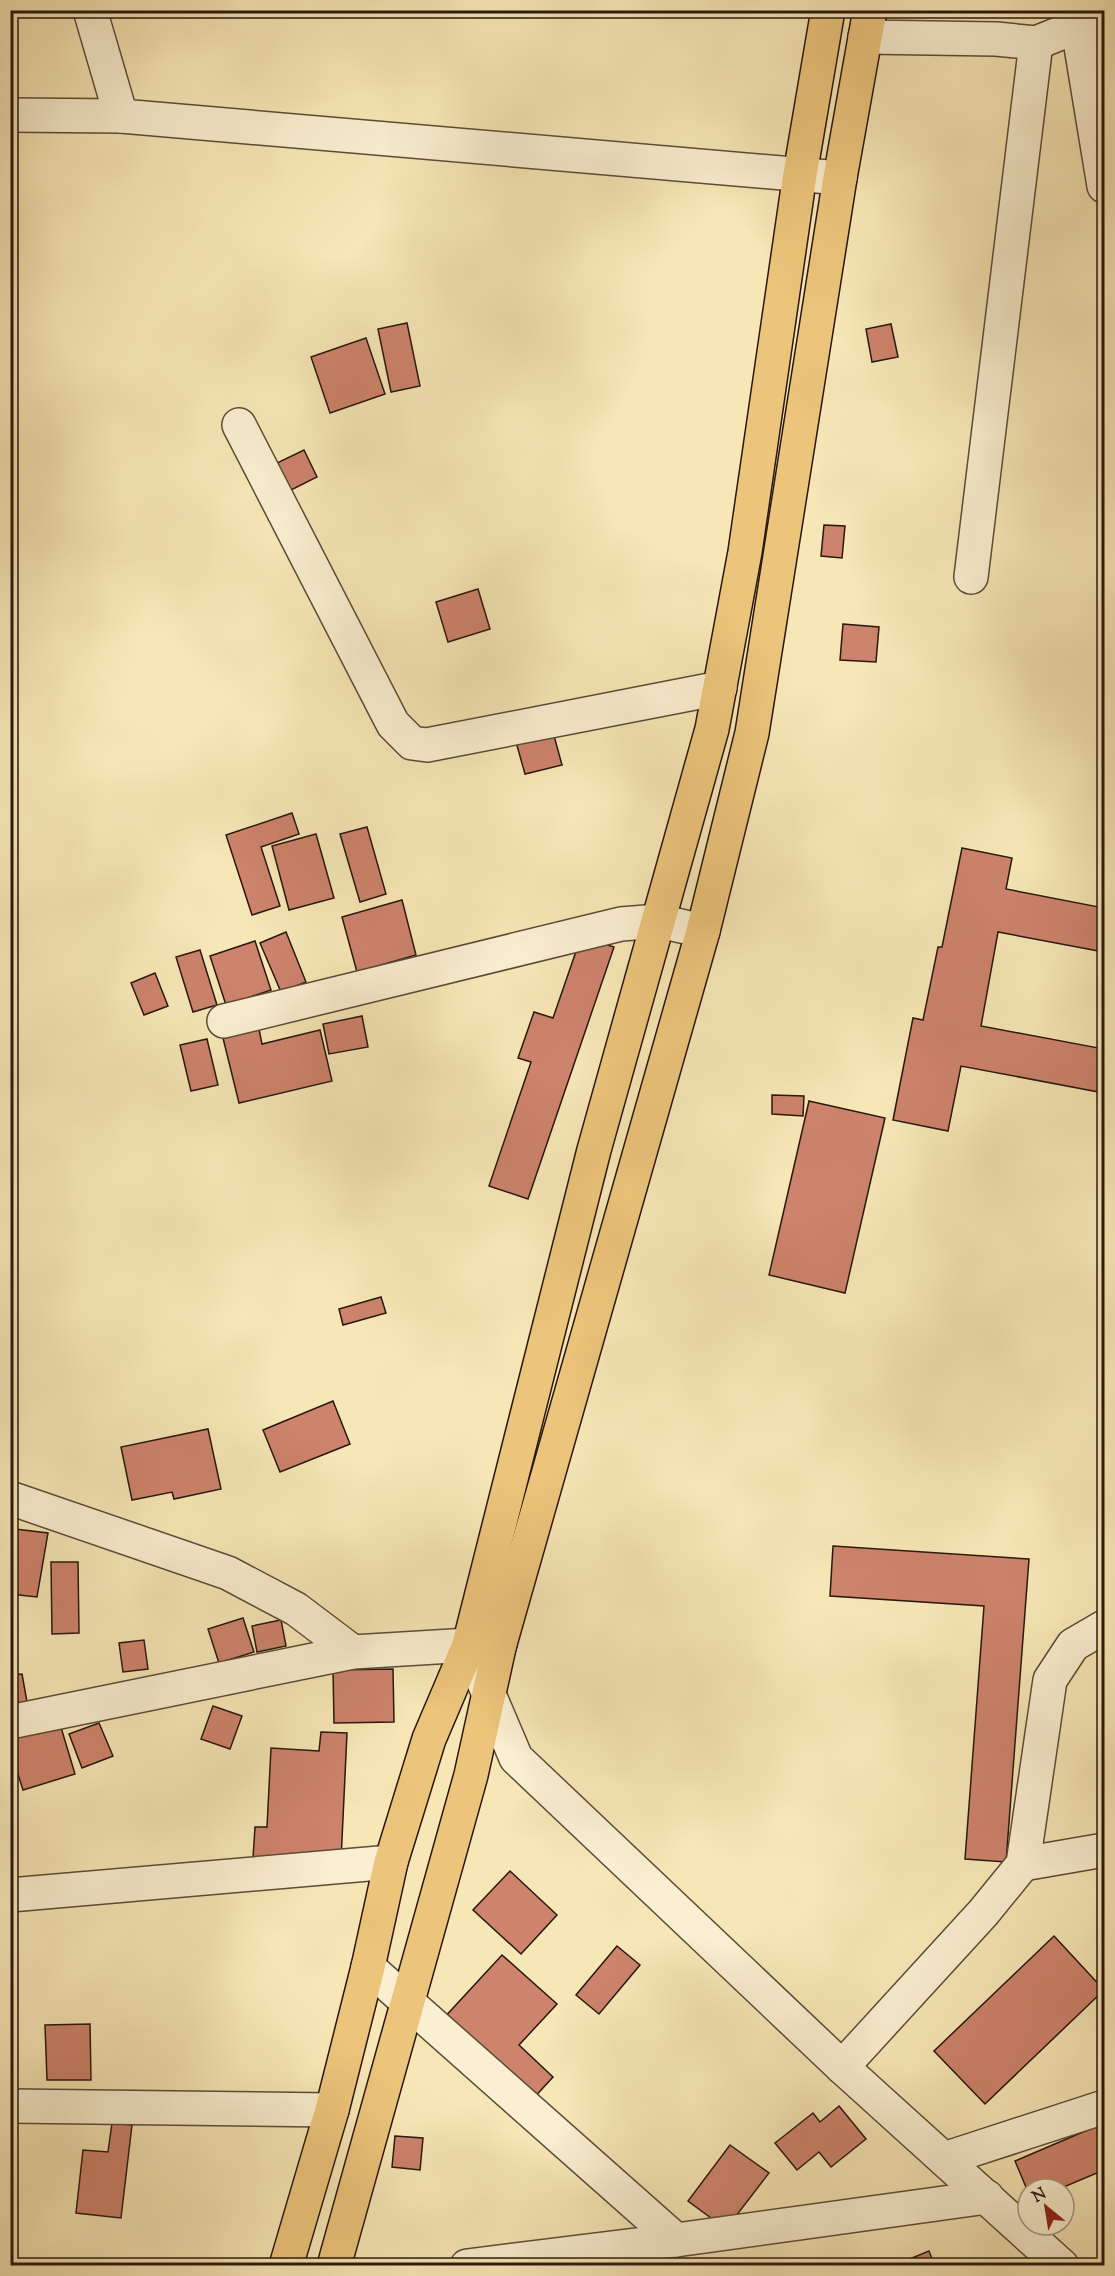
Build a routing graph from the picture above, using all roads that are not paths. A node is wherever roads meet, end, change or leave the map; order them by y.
1 (90, 10) edge
2 (828, 10) edge
3 (1086, 20) edge
4 (868, 23) edge
5 (1036, 43) junction
6 (10, 116) edge
7 (121, 116) junction
8 (800, 174) junction
9 (840, 178) junction
10 (1104, 186) edge
11 (239, 425) dead end
12 (971, 576) dead end
13 (720, 688) junction
14 (659, 921) junction
15 (703, 931) junction
16 (224, 1022) dead end
17 (10, 1498) edge
18 (1104, 1627) edge
19 (489, 1645) junction
20 (353, 1652) junction
21 (489, 1694) junction
22 (10, 1722) edge
23 (1104, 1850) edge
24 (391, 1862) junction
25 (1023, 1864) junction
26 (10, 1895) edge
27 (368, 1967) junction
28 (408, 2002) junction
29 (842, 2067) junction
30 (10, 2106) edge
31 (1104, 2107) edge
32 (332, 2110) junction
33 (944, 2159) junction
34 (987, 2197) junction
35 (676, 2240) junction
36 (286, 2265) edge
37 (334, 2265) edge
38 (467, 2265) edge
39 (1062, 2265) edge

1 - 7 street
2 - 8 main road
3 - 5 street
3 - 10 street
4 - 5 street
4 - 9 main road
5 - 12 street
6 - 7 street
7 - 8 street
8 - 9 street
8 - 13 main road
9 - 15 main road
11 - 13 street
13 - 14 main road
14 - 15 street
14 - 16 street
14 - 19 main road
15 - 19 main road
17 - 20 street
18 - 25 street
19 - 20 street
19 - 21 street
19 - 24 main road
20 - 22 street
21 - 28 main road
21 - 29 street
23 - 25 street
24 - 26 street
24 - 27 main road
25 - 29 street
27 - 28 street
27 - 32 main road
28 - 35 street
28 - 37 main road
29 - 33 street
30 - 32 street
31 - 33 street
32 - 36 main road
33 - 34 street
34 - 35 street
34 - 39 street
35 - 38 street

